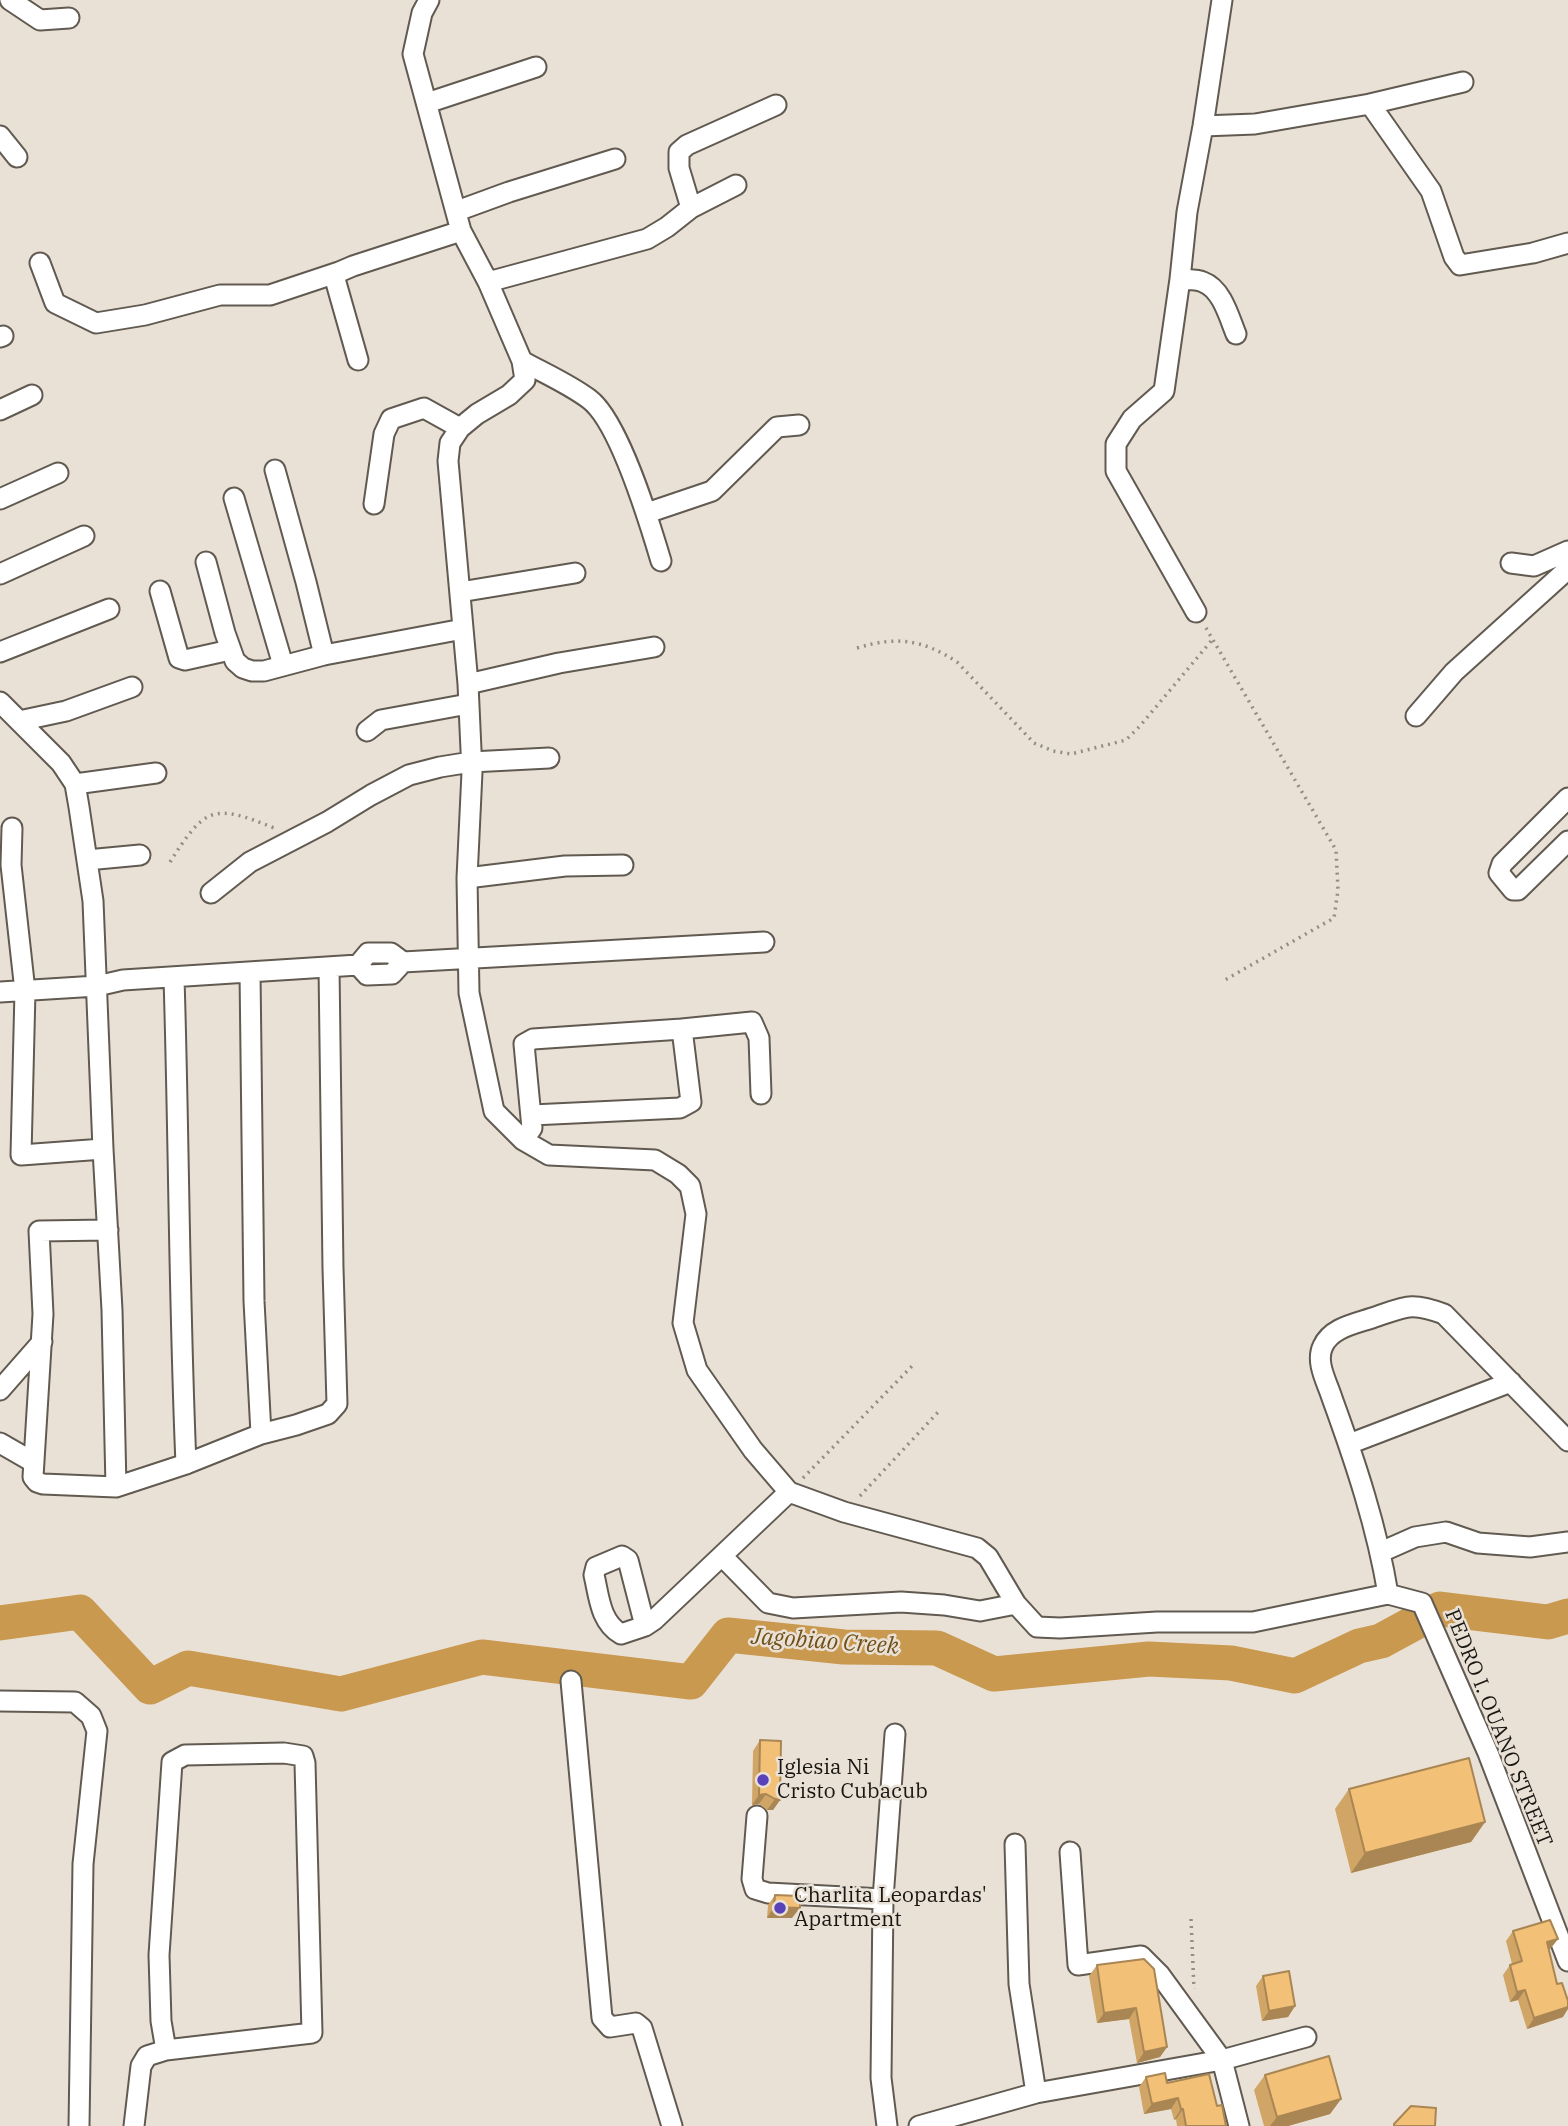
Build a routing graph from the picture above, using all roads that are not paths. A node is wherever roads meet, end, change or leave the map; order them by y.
1 (10, 0) edge
2 (429, 0) edge
3 (1222, 0) edge
4 (69, 18) dead end
5 (537, 67) dead end
6 (1463, 82) dead end
7 (427, 103) junction
8 (1370, 104) junction
9 (776, 105) dead end
10 (1203, 126) junction
11 (0, 136) edge
12 (17, 157) dead end
13 (615, 159) dead end
14 (736, 185) dead end
15 (691, 208) junction
16 (457, 211) junction
17 (461, 231) junction
18 (1568, 243) edge
19 (40, 263) dead end
20 (338, 272) junction
21 (1180, 279) junction
22 (488, 282) junction
23 (1236, 334) dead end
24 (358, 360) dead end
25 (523, 361) junction
26 (32, 395) dead end
27 (0, 410) edge
28 (799, 425) dead end
29 (460, 428) junction
30 (275, 471) dead end
31 (58, 473) dead end
32 (234, 498) dead end
33 (0, 499) edge
34 (374, 504) dead end
35 (647, 513) junction
36 (84, 536) dead end
37 (1568, 551) edge
38 (661, 561) dead end
39 (205, 562) dead end
40 (1511, 563) dead end
41 (1568, 569) edge
42 (575, 573) dead end
43 (0, 574) edge
44 (160, 591) dead end
45 (460, 592) junction
46 (109, 609) dead end
47 (1196, 612) road end
48 (463, 629) junction
49 (653, 647) dead end
50 (230, 650) junction
51 (0, 652) edge
52 (324, 655) junction
53 (283, 665) junction
54 (468, 684) junction
55 (132, 687) dead end
56 (0, 702) edge
57 (468, 704) junction
58 (1416, 716) dead end
59 (19, 721) junction
60 (367, 731) dead end
61 (549, 758) dead end
62 (471, 762) junction
63 (156, 773) dead end
64 (75, 784) junction
65 (1568, 798) edge
66 (12, 828) dead end
67 (1568, 841) edge
68 (140, 855) dead end
69 (87, 860) junction
70 (624, 865) dead end
71 (467, 878) junction
72 (211, 893) dead end
73 (764, 942) dead end
74 (470, 959) junction
75 (329, 967) junction
76 (250, 972) junction
77 (174, 978) junction
78 (97, 986) junction
79 (25, 991) junction
80 (0, 992) edge
81 (682, 1029) junction
82 (761, 1094) dead end
83 (532, 1115) junction
84 (523, 1140) junction
85 (103, 1149) junction
86 (107, 1230) junction
87 (42, 1342) junction
88 (1511, 1382) junction
89 (0, 1390) edge
90 (261, 1434) junction
91 (1568, 1441) edge
92 (0, 1443) edge
93 (1349, 1444) junction
94 (33, 1462) junction
95 (186, 1464) junction
96 (116, 1487) junction
97 (789, 1492) junction
98 (1568, 1542) edge
99 (1381, 1552) junction
100 (722, 1556) junction
101 (1388, 1594) junction
102 (1016, 1604) junction
103 (645, 1626) dead end
104 (571, 1681) dead end
105 (0, 1701) edge
106 (895, 1734) dead end
107 (757, 1816) dead end
108 (1015, 1844) dead end
109 (1070, 1852) dead end
110 (883, 1899) junction
111 (1568, 1961) edge
112 (1306, 2037) dead end
113 (166, 2050) junction
114 (1222, 2060) junction
115 (1036, 2093) junction
116 (79, 2126) edge
117 (134, 2126) edge
118 (672, 2126) edge
119 (887, 2126) edge
120 (919, 2126) edge
121 (1239, 2126) edge

1 - 4 street
2 - 7 street
3 - 10 street
5 - 7 street
6 - 8 street
7 - 16 street
8 - 10 street
8 - 18 street
9 - 15 street
10 - 21 street
11 - 12 street
13 - 16 street
14 - 15 street
15 - 22 street
16 - 17 street
17 - 20 street
17 - 22 street
19 - 20 street
20 - 24 street
21 - 23 street
21 - 47 street
22 - 25 street
25 - 29 street
25 - 35 street
26 - 27 street
28 - 35 street
29 - 34 street
29 - 45 street
30 - 52 street
31 - 33 street
32 - 53 street
35 - 38 street
36 - 43 street
37 - 40 street
39 - 50 street
41 - 58 street
42 - 45 street
44 - 50 street
45 - 48 street
46 - 51 street
48 - 52 street
48 - 54 street
49 - 54 street
50 - 53 street
52 - 53 street
54 - 57 street
55 - 59 street
56 - 59 street
57 - 60 street
57 - 62 street
59 - 64 street
61 - 62 street
62 - 71 street
62 - 72 street
63 - 64 street
64 - 69 street
65 - 67 street
66 - 79 street
68 - 69 street
69 - 78 street
70 - 71 street
71 - 74 street
73 - 74 street
74 - 75 street
74 - 84 street
75 - 76 street
75 - 90 street
76 - 77 street
76 - 90 street
77 - 78 street
77 - 95 street
78 - 79 street
78 - 85 street
79 - 80 street
79 - 85 street
81 - 82 street
81 - 83 street
81 - 83 street
83 - 84 street
84 - 97 street
85 - 86 street
86 - 87 street
86 - 96 street
87 - 89 street
87 - 94 street
88 - 91 street
88 - 93 street
88 - 93 street
90 - 95 street
92 - 94 street
93 - 99 street
94 - 96 street
95 - 96 street
97 - 100 street
97 - 102 street, PEDRO I. OUANO STREET
98 - 99 street
99 - 101 street
100 - 102 street
100 - 103 street
101 - 102 street, PEDRO I. OUANO STREET
101 - 111 street, PEDRO I. OUANO STREET
104 - 118 street
105 - 116 street
106 - 110 street
107 - 110 street
108 - 115 street
109 - 114 street
110 - 119 street
112 - 114 street
113 - 113 street
113 - 117 street
114 - 115 street
114 - 121 street
115 - 120 street

